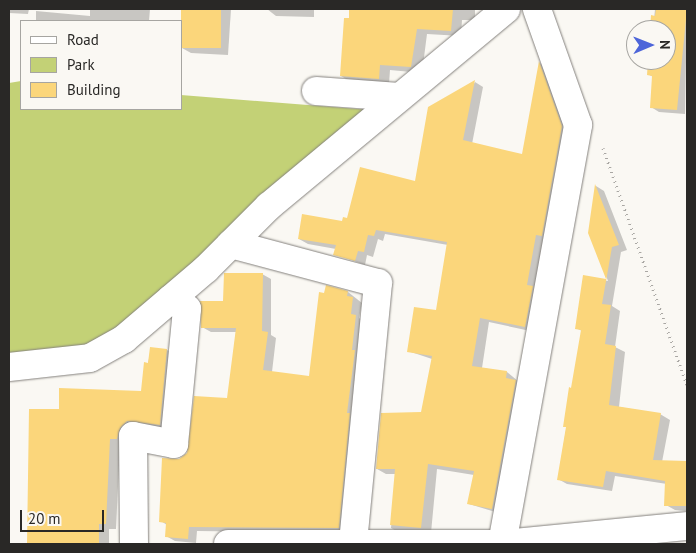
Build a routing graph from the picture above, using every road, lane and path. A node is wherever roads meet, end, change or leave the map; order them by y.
1 (506, 9) edge
2 (536, 9) edge
3 (316, 91) dead end
4 (399, 98) junction
5 (600, 142) dead end
6 (231, 244) junction
7 (171, 299) junction
8 (9, 367) edge
9 (687, 385) edge
10 (679, 533) edge
11 (353, 542) junction
12 (134, 544) edge
13 (228, 544) edge
14 (498, 544) edge
15 (502, 544) edge

1 - 4 street
2 - 15 street
3 - 4 street
4 - 6 street
5 - 9 path
6 - 7 street
6 - 11 street
7 - 8 street
7 - 12 street
10 - 15 street
11 - 13 street
11 - 14 street

